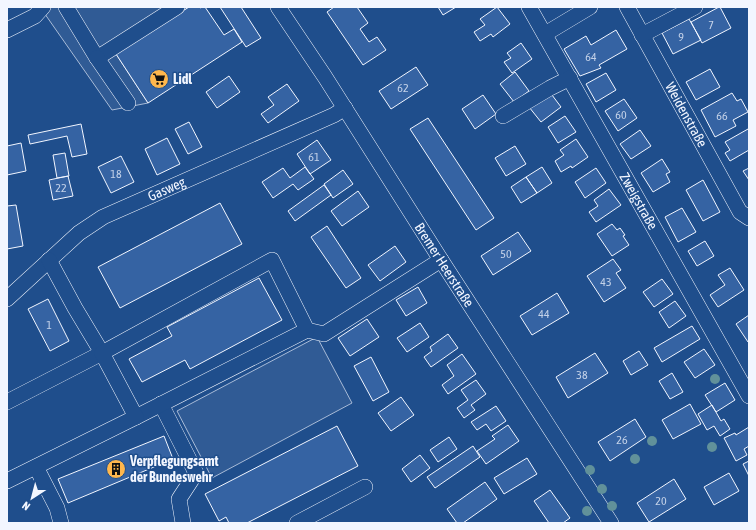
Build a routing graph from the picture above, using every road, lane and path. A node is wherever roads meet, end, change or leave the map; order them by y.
1 (43, 7) edge
2 (66, 7) edge
3 (177, 7) edge
4 (278, 7) edge
5 (529, 7) edge
6 (590, 7) edge
7 (627, 7) edge
8 (695, 7) edge
9 (7, 30) edge
10 (545, 34) junction
11 (642, 35) junction
12 (98, 58) junction
13 (570, 78) junction
14 (128, 103) dead end
15 (345, 108) junction
16 (503, 116) dead end
17 (749, 218) edge
18 (49, 260) junction
19 (441, 260) junction
20 (7, 299) edge
21 (307, 330) junction
22 (102, 353) junction
23 (749, 396) edge
24 (7, 402) edge
25 (161, 404) junction
26 (136, 417) junction
27 (36, 466) junction
28 (7, 481) edge
29 (365, 487) dead end
30 (61, 523) edge
31 (183, 523) edge
32 (297, 523) edge
33 (611, 523) edge

1 - 9 street
2 - 12 street
3 - 12 street
4 - 15 street, Bremer Heerstraße
5 - 10 street, Zweigstraße
6 - 10 street
7 - 11 street, Weidenstraße
8 - 11 street
10 - 13 street, Zweigstraße
11 - 17 street, Weidenstraße
12 - 14 street
13 - 16 street
13 - 23 street, Zweigstraße
15 - 18 street, Gasweg
15 - 19 street, Bremer Heerstraße
18 - 20 street, Gasweg
18 - 22 street
19 - 21 street
19 - 33 street, Bremer Heerstraße
21 - 22 street
21 - 25 street
22 - 24 street
22 - 26 street
25 - 26 street
25 - 31 street
26 - 27 street
27 - 28 street
27 - 30 street
29 - 32 street

